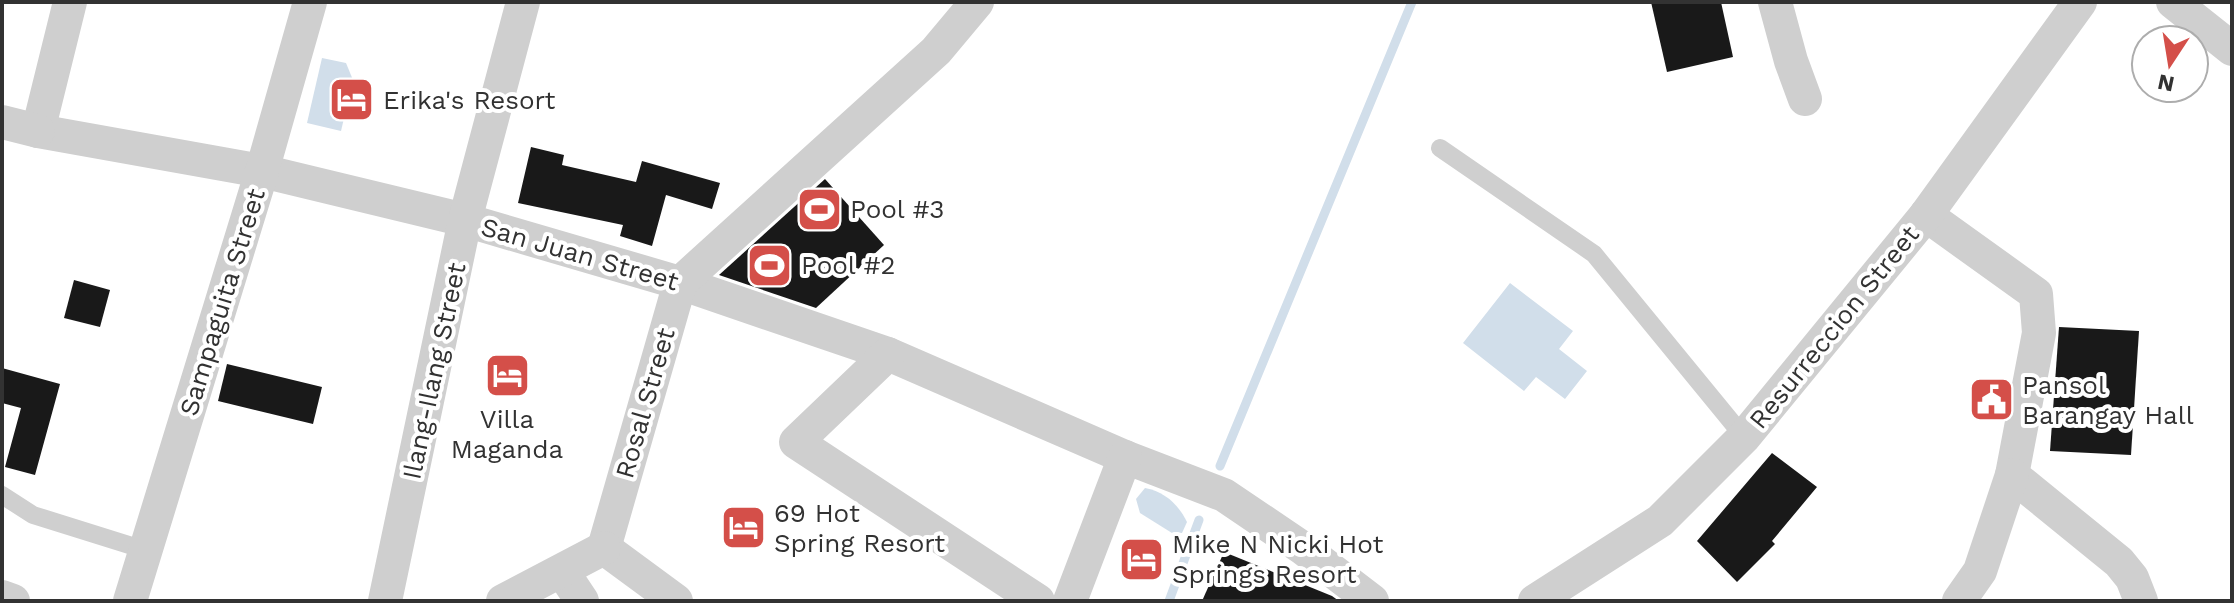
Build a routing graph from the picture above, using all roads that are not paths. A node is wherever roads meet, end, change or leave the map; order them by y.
1 (70, 2) edge
2 (310, 2) edge
3 (523, 2) edge
4 (977, 2) edge
5 (1775, 2) edge
6 (2080, 2) edge
7 (2173, 2) edge
8 (2232, 49) edge
9 (1805, 99) dead end
10 (2, 122) edge
11 (38, 131) junction
12 (1440, 148) dead end
13 (262, 171) junction
14 (1926, 215) junction
15 (465, 220) junction
16 (680, 283) junction
17 (888, 354) junction
18 (1744, 437) junction
19 (1125, 457) junction
20 (2012, 475) junction
21 (2, 495) edge
22 (604, 548) junction
23 (145, 550) junction
24 (562, 571) junction
25 (2, 597) edge
26 (13, 601) edge
27 (130, 601) edge
28 (385, 601) edge
29 (503, 601) edge
30 (582, 601) edge
31 (676, 601) edge
32 (1038, 601) edge
33 (1070, 601) edge
34 (1372, 601) edge
35 (1537, 601) edge
36 (1959, 601) edge
37 (2141, 601) edge

1 - 11 street
2 - 13 street, Sampaguita Street
3 - 15 street, Ilang-Ilang Street
4 - 16 street
5 - 9 street
6 - 14 street, Resurreccion Street
7 - 8 street
10 - 11 street, San Juan Street
11 - 13 street, San Juan Street
12 - 18 lane
13 - 15 street, San Juan Street
13 - 23 street, Sampaguita Street
14 - 18 street, Resurreccion Street
14 - 20 street
15 - 16 street, San Juan Street
15 - 28 street, Ilang-Ilang Street
16 - 17 street, San Juan Street
16 - 22 street, Rosal Street
17 - 19 street, San Juan Street
17 - 32 street
18 - 35 street, Resurreccion Street
19 - 33 street
19 - 34 street, San Juan Street
20 - 36 street
20 - 37 street
21 - 23 lane
22 - 24 street
22 - 31 street
23 - 27 street, Sampaguita Street
24 - 29 street
24 - 30 street
25 - 26 street

